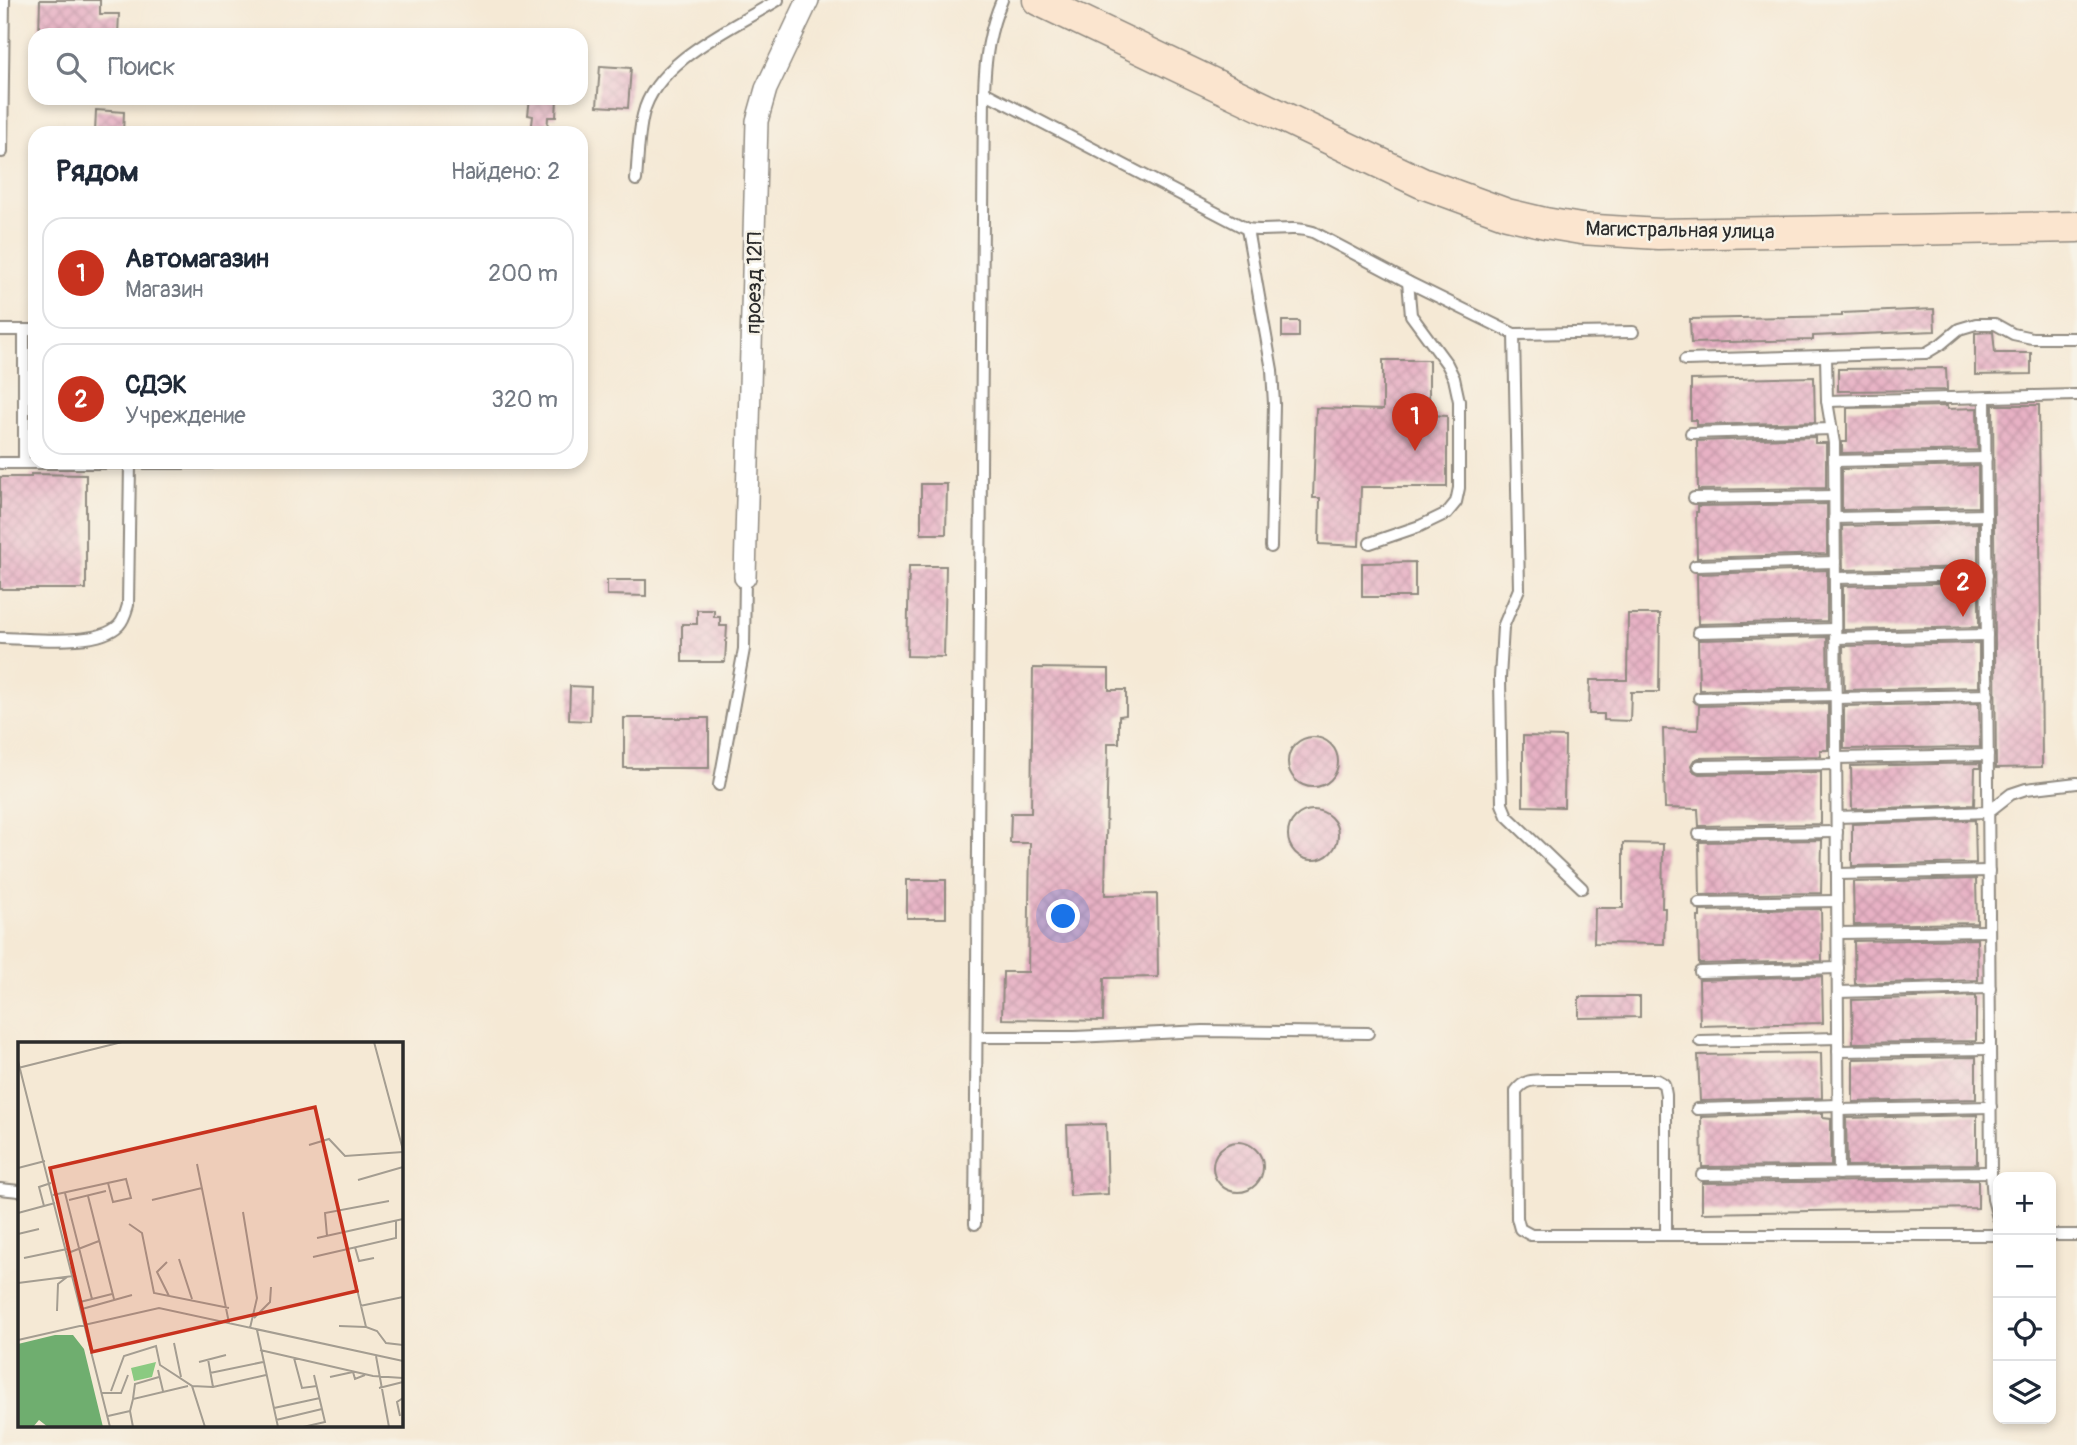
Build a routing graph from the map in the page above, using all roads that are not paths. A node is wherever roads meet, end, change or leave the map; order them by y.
1 (4, 0) edge
2 (778, 0) edge
3 (808, 0) edge
4 (1002, 0) edge
5 (1038, 0) edge
6 (984, 92) junction
7 (2, 152) dead end
8 (636, 180) dead end
9 (2077, 227) edge
10 (1247, 229) junction
11 (1408, 282) junction
12 (0, 330) edge
13 (28, 330) edge
14 (1633, 332) dead end
15 (1514, 334) junction
16 (2077, 338) edge
17 (1826, 356) junction
18 (28, 357) edge
19 (1685, 360) dead end
20 (2077, 395) edge
21 (1986, 398) junction
22 (1827, 401) junction
23 (1832, 429) junction
24 (1691, 433) dead end
25 (1986, 458) junction
26 (1834, 461) junction
27 (0, 463) edge
28 (24, 463) junction
29 (28, 463) edge
30 (130, 469) edge
31 (1834, 496) junction
32 (1694, 498) dead end
33 (1986, 515) junction
34 (1834, 518) junction
35 (1370, 543) dead end
36 (1271, 547) dead end
37 (1835, 562) junction
38 (1695, 566) dead end
39 (1987, 575) junction
40 (745, 577) joint
41 (1835, 578) junction
42 (1698, 632) dead end
43 (1835, 633) junction
44 (1987, 635) junction
45 (0, 638) edge
46 (1987, 695) junction
47 (1836, 696) junction
48 (1699, 698) dead end
49 (1988, 755) junction
50 (1836, 761) junction
51 (1699, 766) dead end
52 (2077, 783) edge
53 (719, 785) dead end
54 (1988, 812) junction
55 (1837, 817) junction
56 (1837, 832) junction
57 (1699, 834) dead end
58 (1989, 871) junction
59 (1837, 874) junction
60 (1582, 888) dead end
61 (1837, 901) junction
62 (1699, 903) dead end
63 (1989, 930) junction
64 (1838, 933) junction
65 (1838, 968) junction
66 (1700, 972) dead end
67 (1990, 988) junction
68 (1838, 992) junction
69 (1368, 1033) dead end
70 (976, 1037) junction
71 (1838, 1038) junction
72 (1700, 1041) dead end
73 (1990, 1049) junction
74 (1838, 1051) junction
75 (1991, 1107) junction
76 (1839, 1108) junction
77 (1697, 1109) dead end
78 (1991, 1172) junction
79 (1839, 1174) junction
80 (1702, 1175) dead end
81 (0, 1189) edge
82 (18, 1191) edge
83 (1993, 1199) edge
84 (975, 1224) dead end
85 (1666, 1235) junction
86 (1993, 1235) edge
87 (2056, 1235) edge
88 (2077, 1235) edge

1 - 7 lane
2 - 8 lane
3 - 40 street, проезд 12П
4 - 6 lane
5 - 9 main road, Магистральная улица
6 - 10 lane
6 - 70 lane
10 - 11 lane
10 - 36 lane
11 - 15 lane
11 - 35 lane
12 - 13 lane
14 - 15 lane
15 - 60 lane
16 - 17 lane
17 - 19 lane
17 - 22 lane
18 - 28 lane
20 - 21 lane
21 - 22 lane
21 - 25 lane
22 - 23 lane
23 - 24 lane
23 - 26 lane
25 - 26 lane
25 - 33 lane
26 - 31 lane
27 - 28 lane
28 - 29 lane
30 - 45 lane
31 - 32 lane
31 - 34 lane
33 - 34 lane
33 - 39 lane
34 - 37 lane
37 - 38 lane
37 - 41 lane
39 - 41 lane
39 - 44 lane
40 - 53 lane
41 - 43 lane
42 - 43 lane
43 - 44 lane
43 - 47 lane
44 - 46 lane
46 - 47 lane
46 - 49 lane
47 - 48 lane
47 - 50 lane
49 - 50 lane
49 - 54 lane
50 - 51 lane
50 - 55 lane
52 - 54 lane
54 - 55 lane
54 - 58 lane
55 - 56 lane
56 - 57 lane
56 - 59 lane
58 - 59 lane
58 - 63 lane
59 - 61 lane
61 - 62 lane
61 - 64 lane
63 - 64 lane
63 - 67 lane
64 - 65 lane
65 - 66 lane
65 - 68 lane
67 - 68 lane
67 - 73 lane
68 - 71 lane
69 - 70 lane
70 - 84 lane
71 - 72 lane
71 - 74 lane
73 - 74 lane
73 - 75 lane
74 - 76 lane
75 - 76 lane
75 - 78 lane
76 - 77 lane
76 - 79 lane
78 - 79 lane
78 - 83 lane
79 - 80 lane
81 - 82 lane
85 - 85 lane
85 - 86 lane
87 - 88 lane

